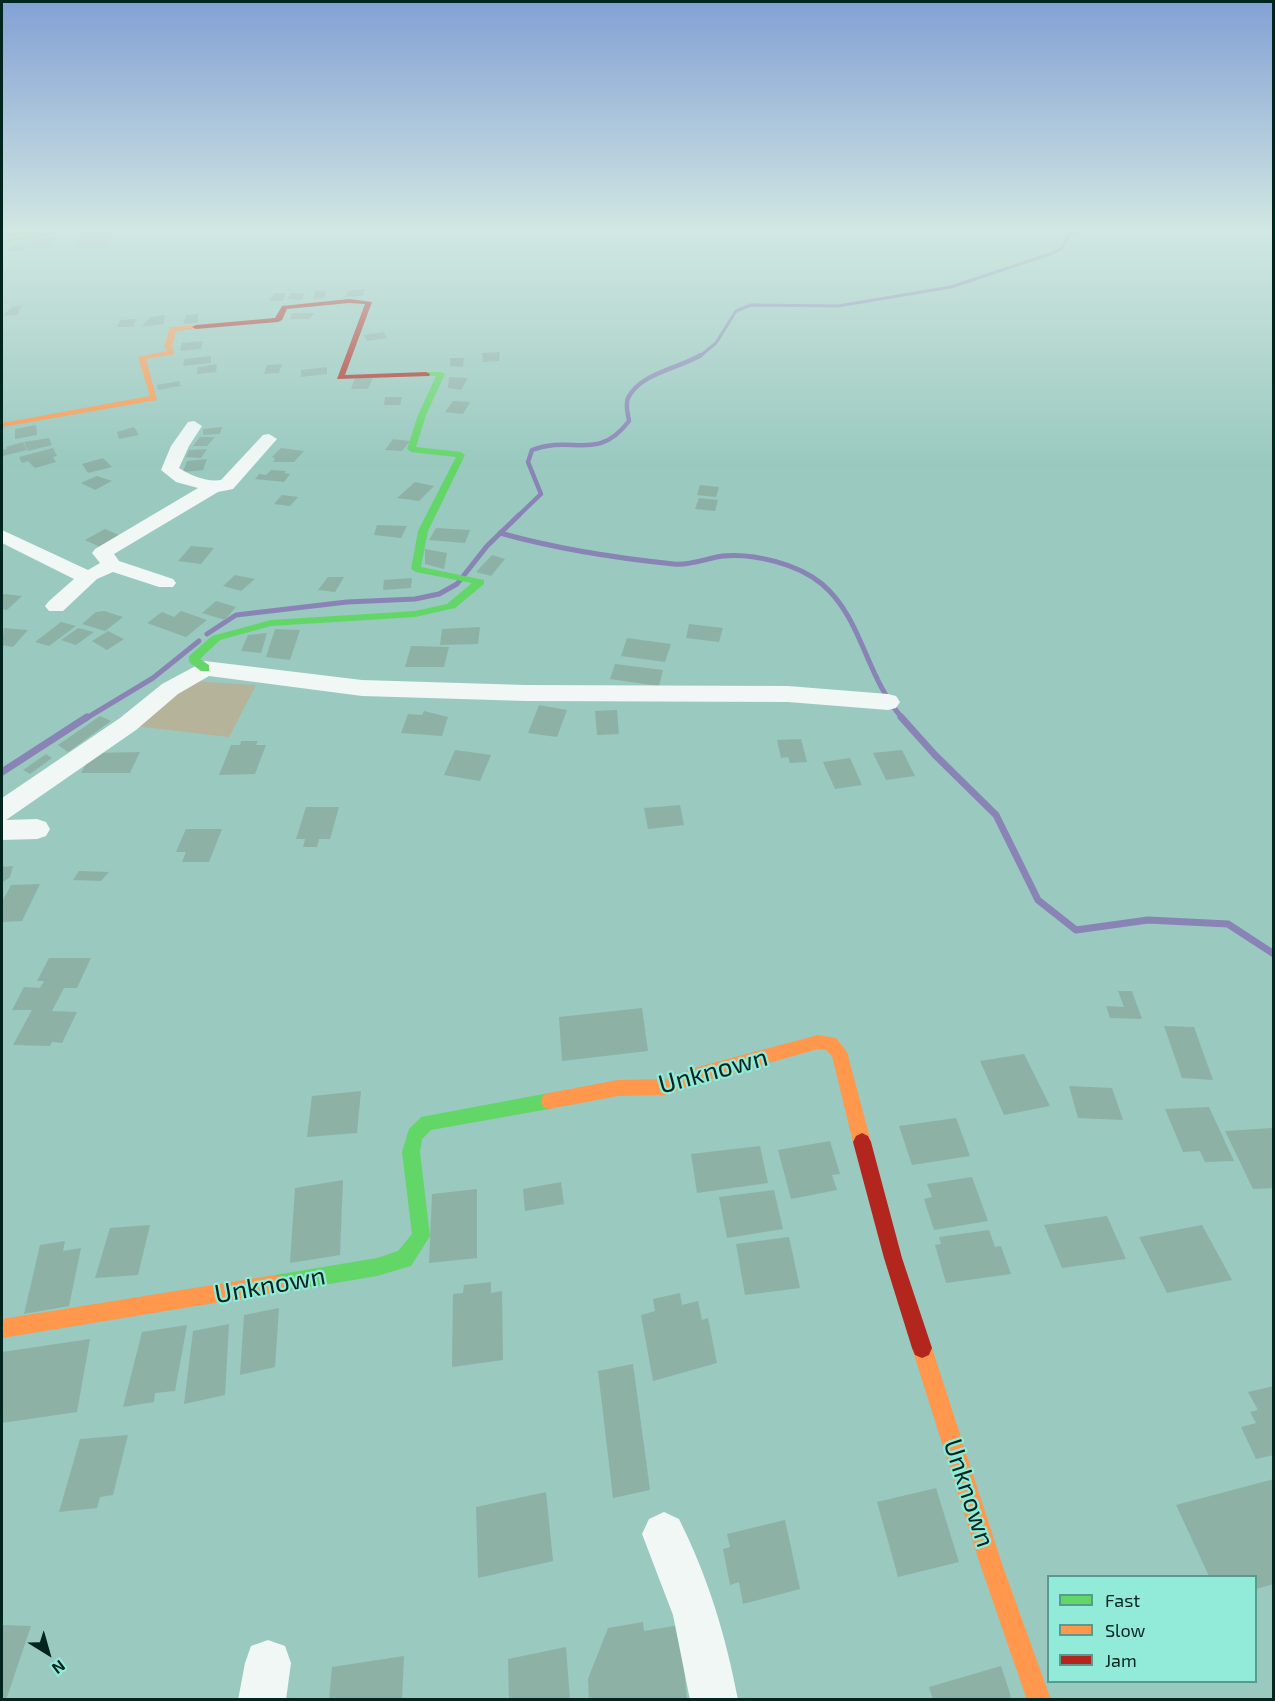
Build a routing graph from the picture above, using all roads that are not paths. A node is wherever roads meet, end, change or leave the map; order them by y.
1 (283, 309) edge
2 (366, 309) edge
3 (2, 425) edge
4 (194, 426) dead end
5 (269, 439) dead end
6 (213, 487) junction
7 (2, 536) edge
8 (112, 565) junction
9 (87, 578) junction
10 (166, 582) dead end
11 (56, 606) dead end
12 (205, 668) junction
13 (888, 702) dead end
14 (2, 811) edge
15 (37, 829) dead end
16 (2, 830) edge
17 (2, 1329) edge
18 (664, 1534) dead end
19 (714, 1700) edge
20 (1039, 1700) edge

1 - 3 street
2 - 12 street
4 - 6 street
5 - 6 street
6 - 8 street
7 - 9 street
8 - 9 street
8 - 10 street
9 - 11 street
12 - 13 street
12 - 14 street
15 - 16 street
17 - 20 street, Unknown
18 - 19 street

